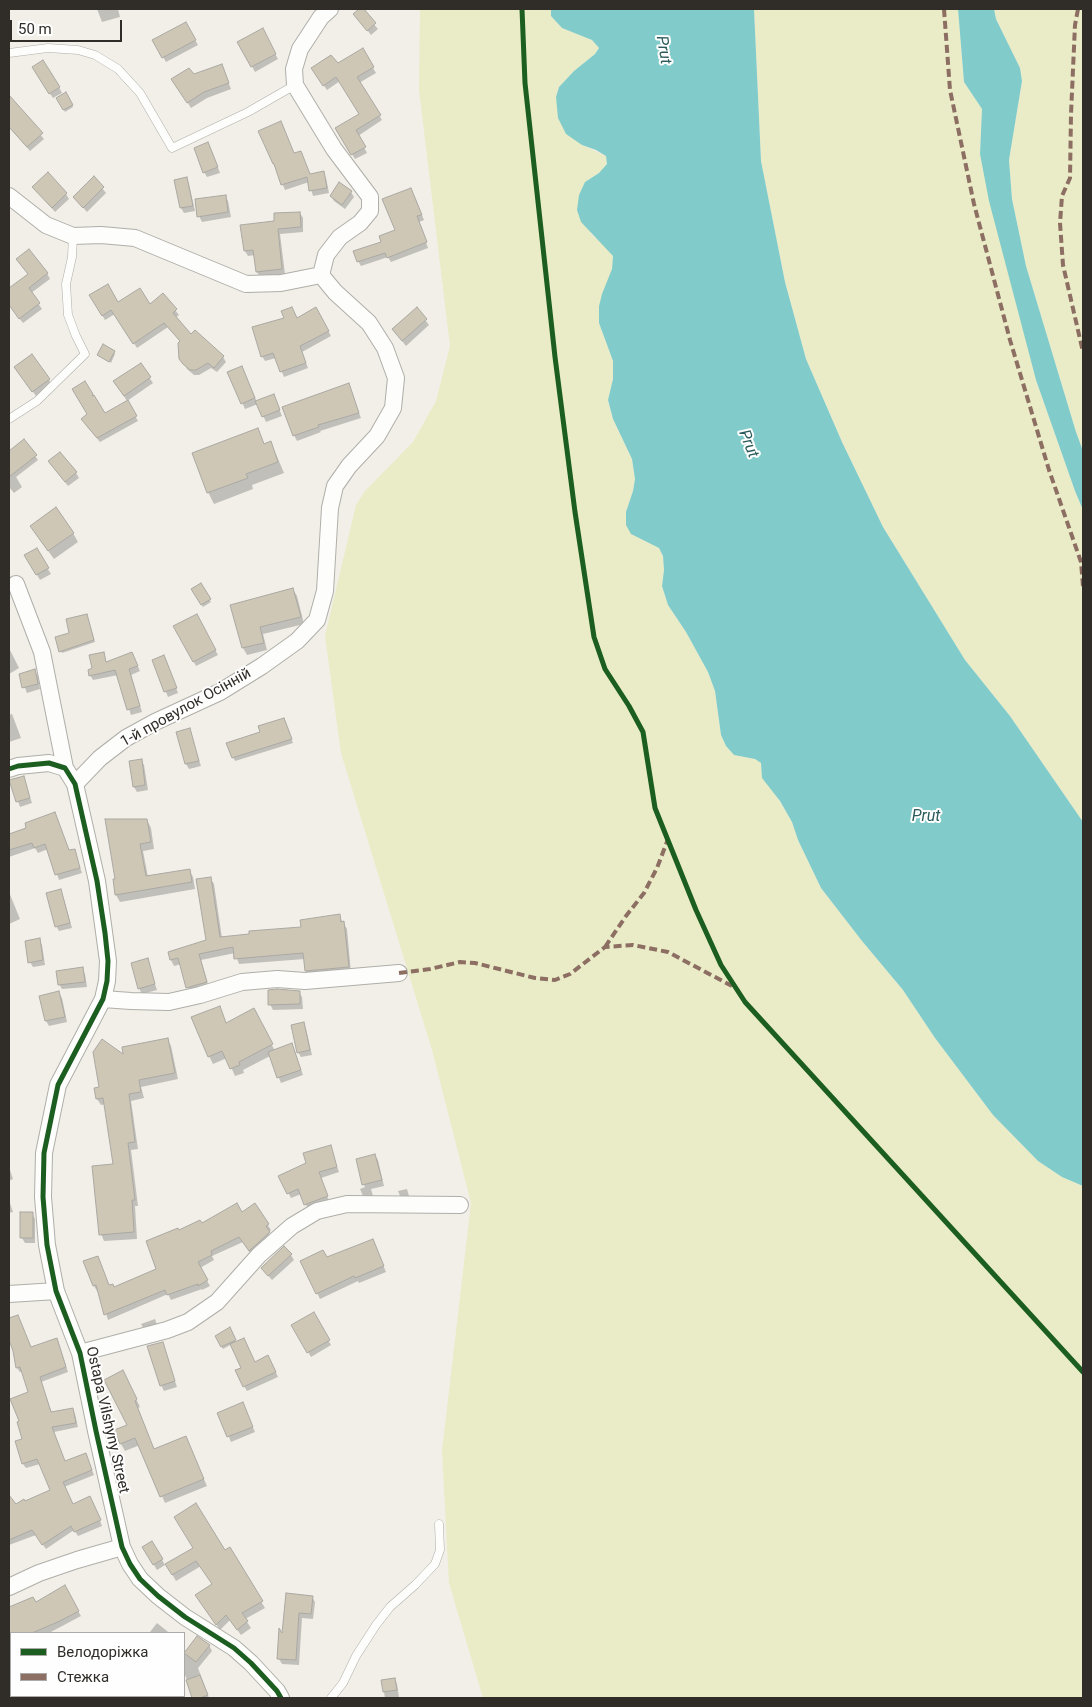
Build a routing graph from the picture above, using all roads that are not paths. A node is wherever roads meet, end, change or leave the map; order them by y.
1 (330, 9) edge
2 (9, 53) edge
3 (295, 86) junction
4 (9, 196) edge
5 (73, 236) junction
6 (321, 275) junction
7 (9, 419) edge
8 (16, 584) dead end
9 (65, 768) junction
10 (9, 769) edge
11 (76, 784) junction
12 (399, 973) dead end
13 (103, 999) junction
14 (460, 1206) dead end
15 (56, 1291) junction
16 (9, 1294) edge
17 (80, 1353) junction
18 (439, 1524) dead end
19 (122, 1547) junction
20 (9, 1588) edge
21 (281, 1698) edge
22 (331, 1698) edge

1 - 3 street
2 - 3 lane
3 - 6 street
4 - 5 street
5 - 6 street
5 - 7 lane
6 - 11 street, 1-й провулок Осінній
8 - 9 street, Ostapa Vilshyny Street
9 - 10 street
9 - 11 street, Ostapa Vilshyny Street
11 - 13 street, Ostapa Vilshyny Street
12 - 13 street
13 - 15 street, Ostapa Vilshyny Street
14 - 17 street
15 - 16 street
15 - 17 street, Ostapa Vilshyny Street
17 - 19 street, Ostapa Vilshyny Street
18 - 22 lane
19 - 20 street
19 - 21 street, Ostapa Vilshyny Street

